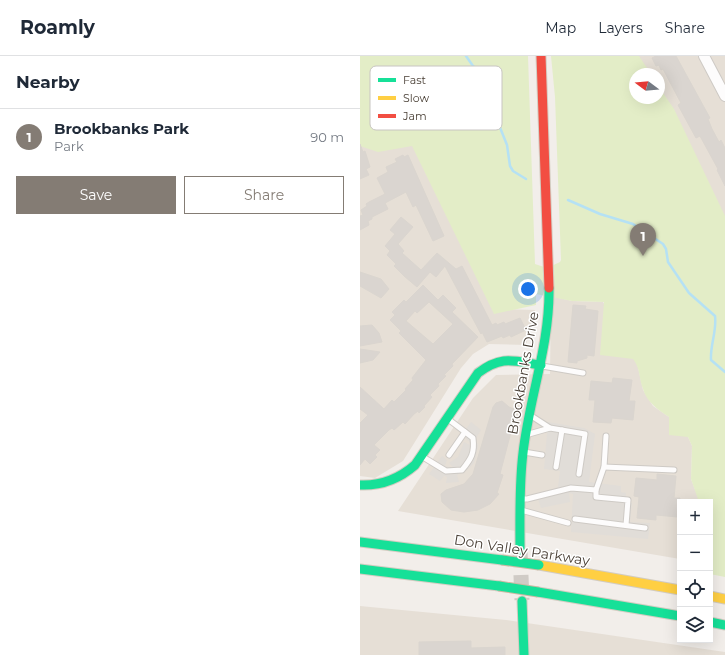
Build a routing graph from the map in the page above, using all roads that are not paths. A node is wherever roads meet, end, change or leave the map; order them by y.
1 (541, 56) edge
2 (704, 56) edge
3 (721, 77) edge
4 (725, 96) edge
5 (541, 366) junction
6 (583, 373) dead end
7 (531, 415) junction
8 (447, 419) junction
9 (550, 428) junction
10 (562, 430) junction
11 (465, 432) junction
12 (526, 435) junction
13 (606, 436) dead end
14 (523, 452) junction
15 (449, 455) dead end
16 (542, 455) dead end
17 (422, 456) junction
18 (556, 467) dead end
19 (604, 467) junction
20 (674, 470) dead end
21 (579, 474) dead end
22 (360, 485) edge
23 (596, 490) junction
24 (520, 498) junction
25 (520, 510) junction
26 (575, 519) dead end
27 (568, 523) dead end
28 (626, 525) junction
29 (645, 528) dead end
30 (360, 542) edge
31 (520, 550) tunnel mouth
32 (360, 569) edge
33 (677, 589) edge
34 (713, 597) edge
35 (725, 599) edge
36 (522, 601) tunnel mouth
37 (677, 615) edge
38 (713, 623) edge
39 (725, 625) edge
40 (524, 655) edge

1 - 5 main road, Brookbanks Drive
2 - 3 street
3 - 4 street
5 - 6 lane
5 - 7 main road, Brookbanks Drive
5 - 8 main road
7 - 9 lane
7 - 12 main road, Brookbanks Drive
8 - 11 lane
8 - 17 main road
9 - 10 lane
9 - 12 lane
10 - 18 lane
10 - 21 lane
11 - 15 lane
11 - 17 lane
12 - 14 main road, Brookbanks Drive
13 - 19 lane
14 - 16 lane
14 - 24 main road, Brookbanks Drive
17 - 22 main road
19 - 20 lane
19 - 23 lane
23 - 24 lane
23 - 28 lane
24 - 25 main road, Brookbanks Drive
25 - 27 lane
25 - 31 main road, Brookbanks Drive
26 - 28 lane
28 - 29 lane
30 - 33 main road, Don Valley Parkway, bridge
32 - 37 main road, bridge
34 - 35 main road
36 - 40 main road
38 - 39 main road

